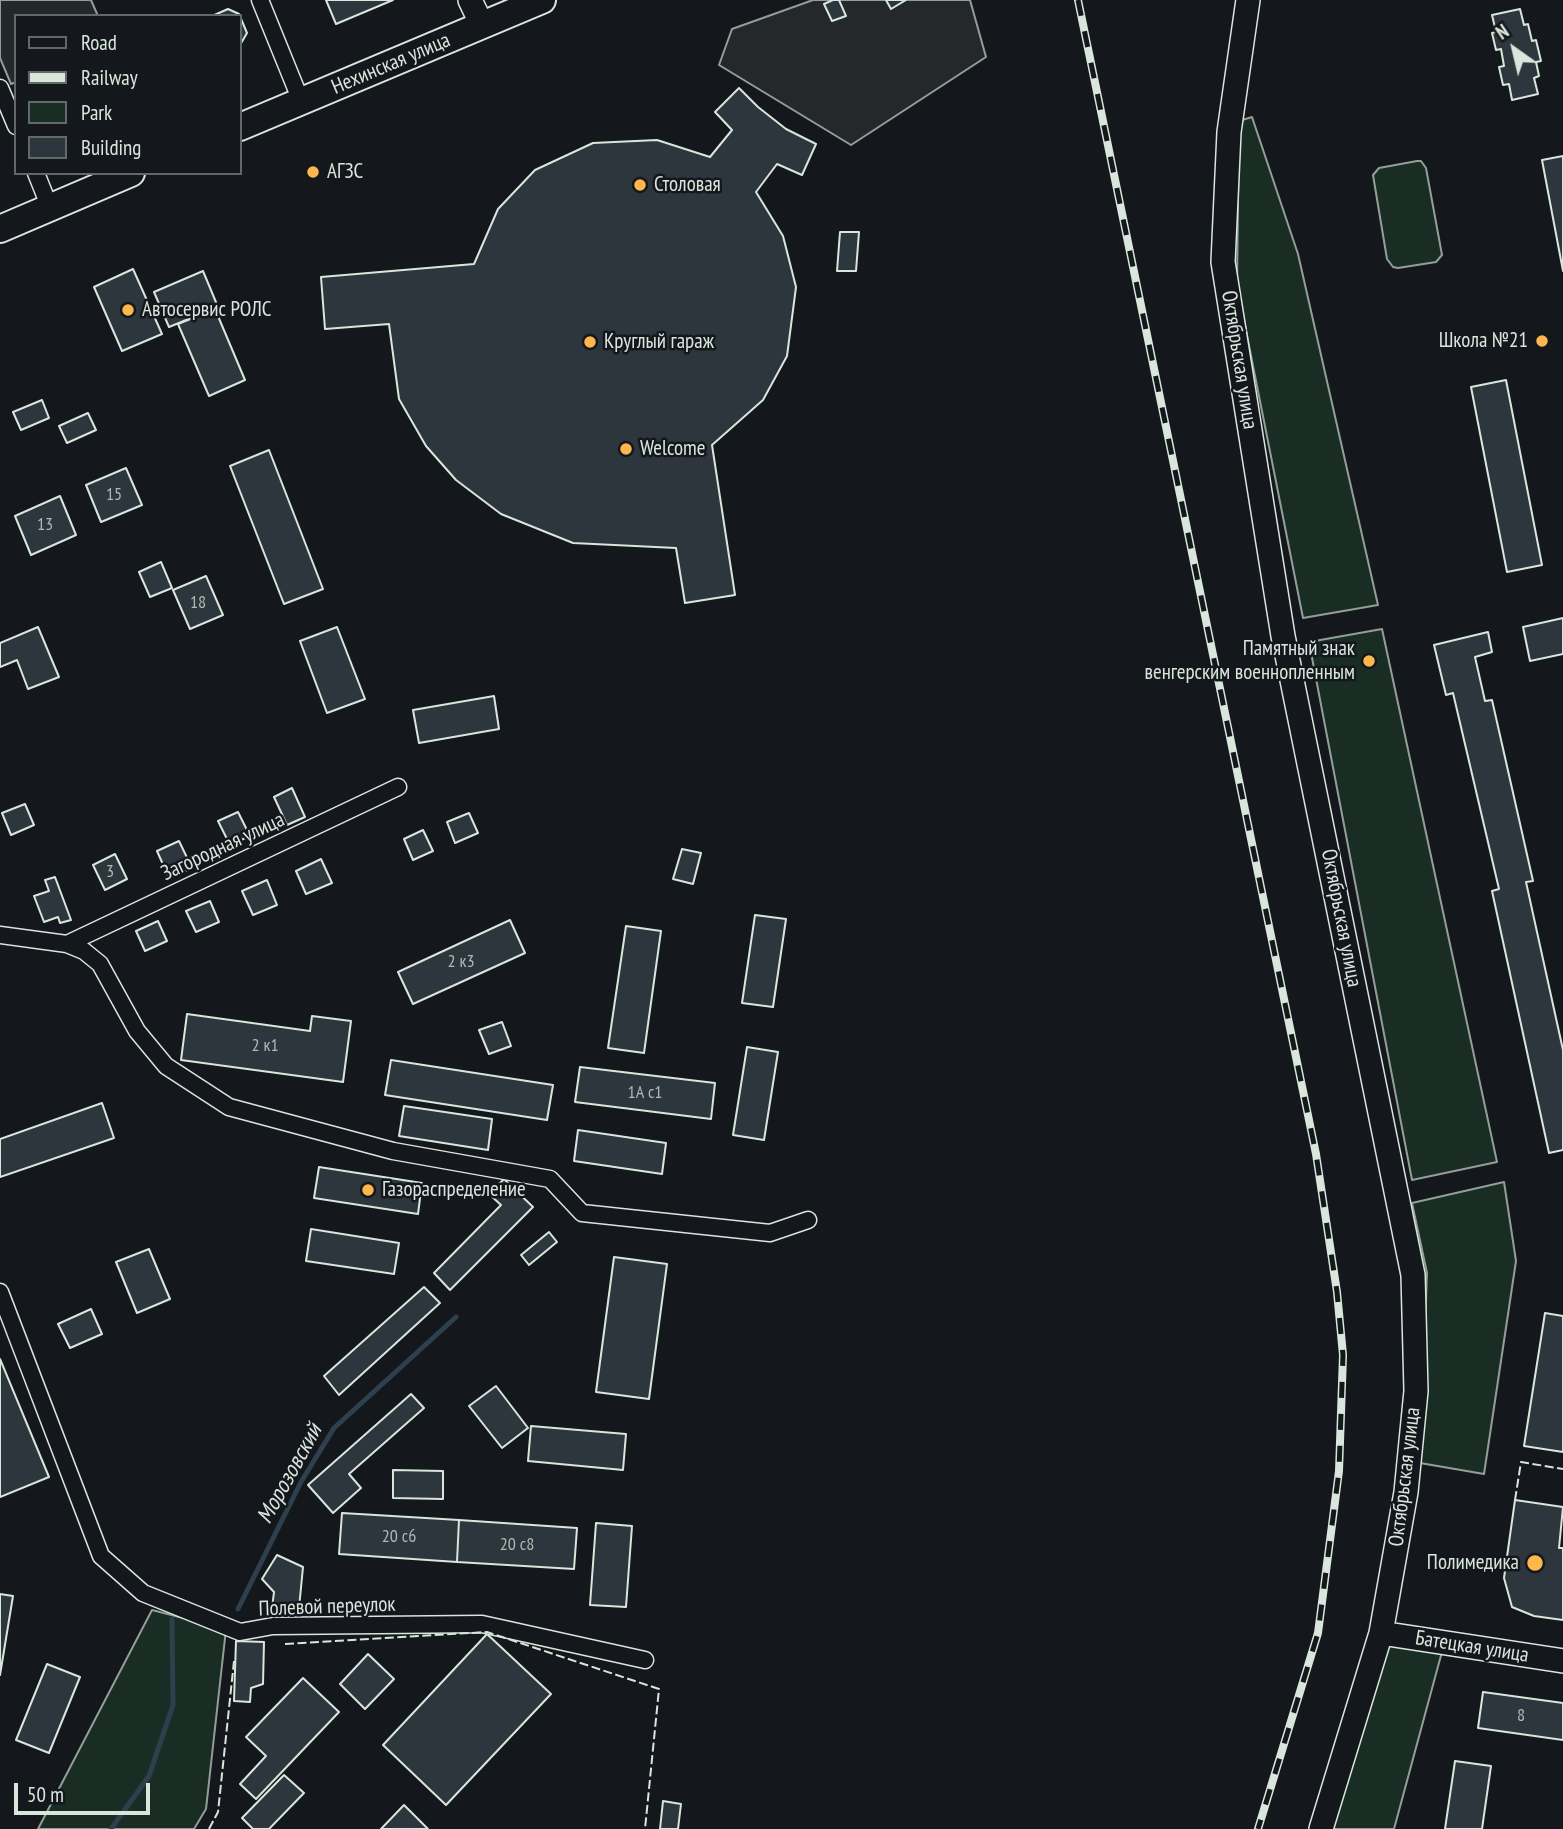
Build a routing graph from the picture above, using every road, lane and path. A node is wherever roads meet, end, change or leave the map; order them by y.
1 (260, 0) edge
2 (470, 0) edge
3 (542, 0) edge
4 (1248, 0) edge
5 (482, 25) junction
6 (0, 88) edge
7 (301, 101) junction
8 (14, 121) edge
9 (242, 126) edge
10 (37, 175) edge
11 (126, 175) edge
12 (50, 208) junction
13 (0, 229) edge
14 (398, 787) dead end
15 (0, 935) edge
16 (67, 944) junction
17 (807, 1220) dead end
18 (0, 1292) edge
19 (1381, 1633) junction
20 (645, 1660) dead end
21 (1563, 1661) edge
22 (1321, 1829) edge

1 - 7 street
2 - 5 main road
3 - 5 main road, Нехинская улица
4 - 19 main road, Октябрьская улица
5 - 7 main road, Нехинская улица
6 - 8 street
7 - 9 main road, Нехинская улица
10 - 12 street
11 - 12 main road
12 - 13 main road
14 - 16 street, Загородная улица
15 - 16 street
16 - 17 street
18 - 20 street, Полевой переулок
19 - 21 main road, Батецкая улица
19 - 22 main road, Октябрьская улица

